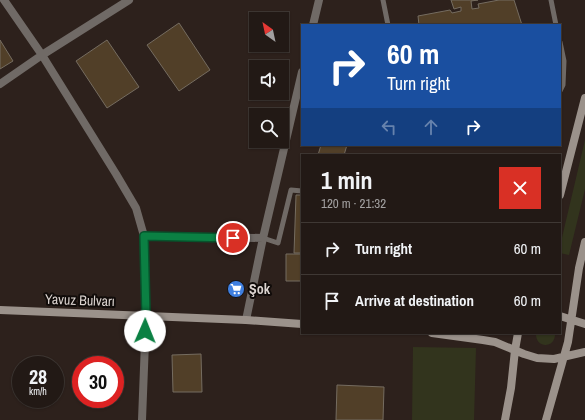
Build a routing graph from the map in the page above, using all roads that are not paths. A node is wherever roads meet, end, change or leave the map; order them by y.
1 (4, 0) edge
2 (129, 0) edge
3 (319, 0) edge
4 (382, 0) edge
5 (551, 0) edge
6 (313, 24) edge
7 (388, 24) edge
8 (556, 24) edge
9 (561, 47) edge
10 (42, 55) junction
11 (301, 76) edge
12 (0, 84) edge
13 (561, 88) edge
14 (585, 98) edge
15 (301, 191) edge
16 (561, 191) edge
17 (144, 236) junction
18 (263, 238) junction
19 (585, 242) edge
20 (582, 268) edge
21 (0, 310) edge
22 (146, 316) junction
23 (561, 316) edge
24 (246, 320) junction
25 (572, 320) junction
26 (301, 324) edge
27 (585, 324) edge
28 (439, 334) edge
29 (518, 334) edge
30 (515, 350) junction
31 (585, 352) edge
32 (564, 356) junction
33 (142, 420) edge
34 (505, 420) edge
35 (546, 420) edge

1 - 10 street
2 - 10 street
3 - 6 street
4 - 7 lane
5 - 8 lane
9 - 13 lane
10 - 12 street
10 - 17 street
11 - 18 street
14 - 16 main road
15 - 18 lane
17 - 18 street
17 - 22 street
18 - 24 street
19 - 20 main road
20 - 25 main road
21 - 22 main road, Yavuz Bulvarı
22 - 24 main road, Yavuz Bulvarı
22 - 33 street
23 - 25 main road
24 - 26 main road, Yavuz Bulvarı
25 - 27 main road
25 - 32 main road
28 - 30 main road
29 - 30 main road
30 - 32 main road
30 - 34 main road
31 - 32 main road
32 - 35 main road

